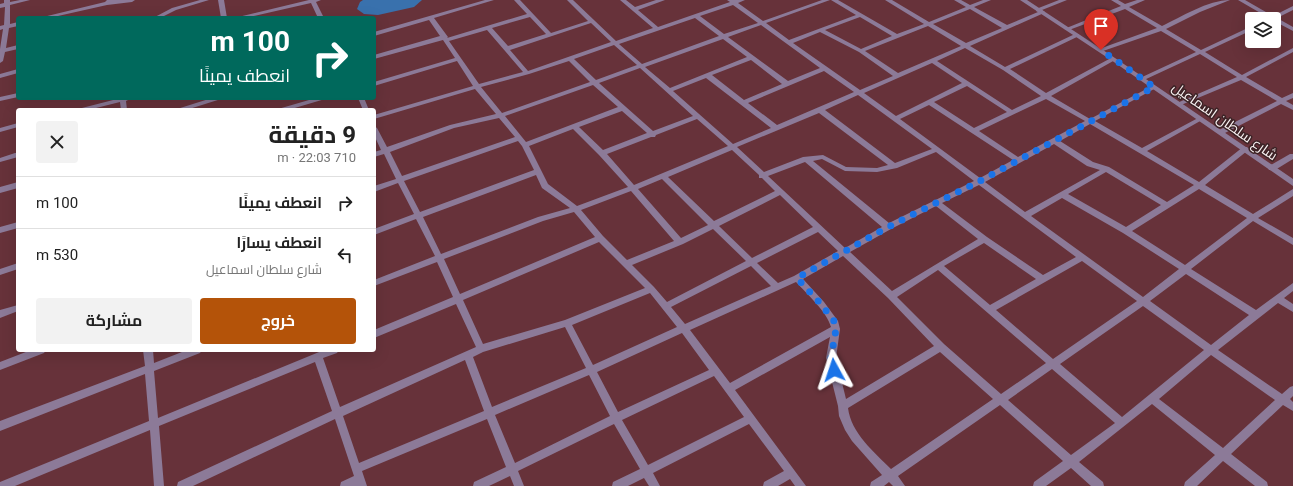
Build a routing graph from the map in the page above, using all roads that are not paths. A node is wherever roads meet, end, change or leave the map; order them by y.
1 (27, 0) edge
2 (132, 0) edge
3 (206, 0) edge
4 (221, 0) edge
5 (315, 0) edge
6 (491, 0) edge
7 (517, 0) edge
8 (623, 0) edge
9 (662, 0) edge
10 (742, 0) edge
11 (827, 0) edge
12 (834, 0) edge
13 (888, 0) edge
14 (957, 0) edge
15 (988, 0) edge
16 (1023, 0) edge
17 (1064, 0) edge
18 (1114, 0) edge
19 (1142, 0) edge
20 (1227, 0) edge
21 (1241, 0) edge
22 (109, 1) edge
23 (479, 1) edge
24 (573, 1) edge
25 (732, 1) edge
26 (7, 2) edge
27 (0, 6) edge
28 (970, 7) junction
29 (1125, 7) junction
30 (1293, 8) edge
31 (634, 9) junction
32 (1040, 11) junction
33 (1262, 12) edge
34 (1281, 14) edge
35 (531, 15) junction
36 (861, 15) junction
37 (50, 16) edge
38 (160, 16) edge
39 (224, 16) edge
40 (246, 16) edge
41 (320, 16) edge
42 (696, 16) junction
43 (431, 18) junction
44 (592, 21) junction
45 (762, 23) junction
46 (1281, 23) edge
47 (16, 24) edge
48 (930, 24) junction
49 (3, 27) edge
50 (488, 28) junction
51 (1008, 28) junction
52 (657, 29) junction
53 (1067, 29) junction
54 (1161, 29) junction
55 (1293, 30) edge
56 (822, 31) junction
57 (1245, 31) edge
58 (376, 33) edge
59 (550, 35) junction
60 (1076, 35) junction
61 (722, 36) junction
62 (898, 37) junction
63 (446, 39) junction
64 (789, 42) junction
65 (616, 44) junction
66 (966, 46) junction
67 (16, 48) edge
68 (506, 49) junction
69 (1101, 50) junction
70 (1293, 50) edge
71 (2, 51) edge
72 (861, 51) junction
73 (1200, 52) junction
74 (376, 56) edge
75 (752, 57) junction
76 (458, 59) junction
77 (571, 59) junction
78 (1113, 59) junction
79 (932, 60) junction
80 (0, 61) edge
81 (642, 66) junction
82 (825, 68) junction
83 (1005, 69) junction
84 (16, 72) edge
85 (527, 74) junction
86 (707, 75) junction
87 (896, 75) junction
88 (0, 76) edge
89 (1242, 77) junction
90 (1142, 79) junction
91 (376, 83) edge
92 (594, 83) junction
93 (967, 83) junction
94 (787, 84) junction
95 (1154, 87) junction
96 (478, 88) junction
97 (670, 90) junction
98 (859, 93) junction
99 (16, 95) edge
100 (1293, 95) edge
101 (1046, 96) junction
102 (0, 99) edge
103 (122, 100) edge
104 (212, 100) edge
105 (316, 100) edge
106 (1282, 101) junction
107 (929, 102) junction
108 (742, 103) junction
109 (1179, 104) junction
110 (88, 108) edge
111 (186, 108) edge
112 (287, 108) edge
113 (623, 108) junction
114 (1293, 108) edge
115 (820, 110) junction
116 (1012, 113) junction
117 (376, 116) edge
118 (500, 116) junction
119 (699, 116) junction
120 (1200, 118) junction
121 (895, 119) junction
122 (1089, 121) junction
123 (16, 126) edge
124 (574, 126) junction
125 (776, 128) junction
126 (0, 130) edge
127 (974, 132) junction
128 (1221, 132) junction
129 (376, 133) edge
130 (653, 134) junction
131 (519, 138) junction
132 (1055, 141) junction
133 (525, 145) junction
134 (733, 147) junction
135 (937, 149) junction
136 (1245, 149) junction
137 (384, 151) junction
138 (1142, 151) junction
139 (602, 153) junction
140 (376, 154) edge
141 (16, 156) edge
142 (1293, 156) edge
143 (806, 159) junction
144 (0, 160) edge
145 (1017, 160) junction
146 (894, 166) junction
147 (1272, 168) junction
148 (1106, 169) junction
149 (538, 170) junction
150 (663, 176) junction
151 (762, 176) junction
152 (400, 180) junction
153 (980, 181) junction
154 (1293, 183) edge
155 (1200, 185) junction
156 (16, 186) edge
157 (376, 188) edge
158 (632, 188) junction
159 (0, 190) edge
160 (780, 192) junction
161 (1293, 192) edge
162 (1063, 194) junction
163 (937, 204) junction
164 (1167, 205) junction
165 (576, 209) junction
166 (418, 216) junction
167 (1025, 216) junction
168 (1252, 218) junction
169 (713, 225) junction
170 (16, 226) edge
171 (888, 227) junction
172 (818, 228) junction
173 (0, 230) edge
174 (376, 231) edge
175 (1126, 231) junction
176 (600, 238) junction
177 (984, 239) junction
178 (680, 242) junction
179 (1293, 242) edge
180 (845, 252) junction
181 (439, 257) junction
182 (1082, 257) junction
183 (751, 262) junction
184 (626, 264) junction
185 (938, 266) junction
186 (16, 267) edge
187 (1187, 270) junction
188 (0, 272) edge
189 (797, 278) junction
190 (1042, 279) junction
191 (376, 282) edge
192 (1293, 286) edge
193 (777, 287) junction
194 (651, 289) junction
195 (891, 296) junction
196 (1278, 298) junction
197 (458, 300) junction
198 (1144, 301) junction
199 (666, 306) junction
200 (16, 309) edge
201 (1293, 309) edge
202 (991, 310) junction
203 (0, 314) edge
204 (1256, 315) junction
205 (567, 323) junction
206 (684, 329) junction
207 (836, 329) junction
208 (376, 333) edge
209 (941, 347) junction
210 (481, 349) junction
211 (1211, 350) junction
212 (37, 352) edge
213 (148, 352) edge
214 (192, 352) edge
215 (329, 352) edge
216 (468, 355) junction
217 (318, 356) junction
218 (1052, 363) junction
219 (0, 366) edge
220 (150, 368) junction
221 (591, 370) junction
222 (716, 371) junction
223 (728, 389) junction
224 (1293, 390) edge
225 (1152, 399) junction
226 (1000, 400) junction
227 (1282, 400) junction
228 (843, 406) junction
229 (1293, 407) edge
230 (488, 412) junction
231 (336, 414) junction
232 (616, 418) junction
233 (750, 419) junction
234 (1122, 423) junction
235 (155, 424) junction
236 (0, 426) edge
237 (1223, 455) junction
238 (1071, 460) junction
239 (511, 468) junction
240 (646, 471) junction
241 (791, 473) junction
242 (891, 476) junction
243 (359, 478) edge
244 (3, 486) edge
245 (159, 486) edge
246 (182, 486) edge
247 (344, 486) edge
248 (478, 486) edge
249 (519, 486) edge
250 (617, 486) edge
251 (654, 486) edge
252 (768, 486) edge
253 (801, 486) edge
254 (876, 486) edge
255 (900, 486) edge
256 (1038, 486) edge
257 (1099, 486) edge
258 (1189, 486) edge
259 (1263, 486) edge

1 - 26 street
2 - 22 street
3 - 38 street
4 - 39 street
5 - 40 street
5 - 41 street
6 - 23 street
7 - 35 street
8 - 31 street
9 - 31 street
10 - 25 street
11 - 45 street
12 - 36 street
13 - 48 street
14 - 28 street
15 - 28 street
16 - 32 street, شارع سلطان اسماعيل
17 - 32 street
18 - 29 street
19 - 29 street
20 - 54 street
21 - 33 street
22 - 37 street
23 - 43 street
24 - 44 street
25 - 42 street
25 - 45 street
26 - 27 street
26 - 49 street
28 - 48 street
28 - 51 street
29 - 53 street
29 - 54 street
30 - 34 street
31 - 52 street
32 - 51 street
32 - 53 street, شارع سلطان اسماعيل
35 - 50 street
35 - 59 street
36 - 56 street
36 - 62 street
42 - 52 street
42 - 61 street
43 - 58 street
43 - 63 street
44 - 59 street
44 - 65 street
45 - 61 street
45 - 64 street
46 - 55 street
47 - 49 street
48 - 62 street
48 - 66 street
49 - 71 street
50 - 63 street
50 - 68 street
51 - 66 street
52 - 65 street
53 - 60 street, شارع سلطان اسماعيل
54 - 69 street
54 - 73 street
56 - 64 street
56 - 72 street
57 - 73 street
59 - 68 street
60 - 69 street, شارع سلطان اسماعيل
60 - 83 street
61 - 75 street
61 - 81 street
62 - 72 street
63 - 74 street
63 - 76 street
64 - 82 street
65 - 77 street
65 - 81 street
66 - 79 street
66 - 83 street
67 - 71 street
68 - 85 street
69 - 78 street, شارع سلطان اسماعيل
70 - 89 street
71 - 80 street
72 - 87 street
73 - 89 street
73 - 90 street
75 - 86 street
75 - 94 street
76 - 91 street
76 - 96 street
77 - 85 street
77 - 92 street
78 - 90 street, شارع سلطان اسماعيل
78 - 101 street
79 - 87 street
79 - 93 street
81 - 92 street
81 - 97 street
82 - 94 street
82 - 98 street
83 - 101 street
84 - 88 street
85 - 96 street
86 - 97 street
86 - 108 street
87 - 98 street
89 - 106 street
89 - 109 street
90 - 95 street, شارع سلطان اسماعيل
92 - 113 street
92 - 118 street
93 - 107 street
93 - 116 street
94 - 108 street
95 - 109 street, شارع سلطان اسماعيل
95 - 122 street
96 - 117 street
96 - 118 street
97 - 119 street
98 - 115 street
98 - 121 street
99 - 102 street
100 - 106 street
101 - 116 street
101 - 122 street
103 - 110 street
104 - 111 street
105 - 112 street
106 - 114 street
106 - 128 street
107 - 121 street
107 - 127 street
108 - 125 street
109 - 120 street, شارع سلطان اسماعيل
113 - 124 street
113 - 130 street
115 - 125 street
115 - 146 street
116 - 127 street
118 - 131 street
118 - 137 street
119 - 130 street
119 - 134 street
120 - 128 street, شارع سلطان اسماعيل
120 - 138 street
121 - 135 street
122 - 132 street
122 - 138 street
123 - 126 street
124 - 133 street
124 - 139 street
125 - 134 street
127 - 145 street
128 - 136 street, شارع سلطان اسماعيل
129 - 137 street
130 - 139 street
131 - 133 street
131 - 152 street
132 - 145 street
132 - 148 street
133 - 149 street
134 - 150 street
134 - 151 street
135 - 146 street
135 - 153 street
136 - 147 street, شارع سلطان اسماعيل
136 - 155 street
137 - 140 street
137 - 152 street
138 - 155 street
139 - 158 street
141 - 144 street
142 - 147 street
143 - 146 street
143 - 151 street
143 - 171 street
145 - 153 street
147 - 154 street, شارع سلطان اسماعيل
148 - 162 street
148 - 164 street
149 - 165 street
149 - 166 street
150 - 158 street
150 - 169 street
151 - 160 street
152 - 157 street
152 - 166 street
153 - 163 street
153 - 167 street
155 - 164 street
155 - 168 street
156 - 159 street
158 - 165 street
158 - 178 street
160 - 169 street
160 - 172 street
161 - 168 street
162 - 167 street
162 - 175 street
163 - 171 street
163 - 177 street
164 - 175 street
165 - 176 street
165 - 181 street
166 - 174 street
166 - 181 street
167 - 182 street
168 - 179 street
168 - 187 street
169 - 178 street
169 - 183 street
170 - 173 street
171 - 180 street
172 - 180 street
172 - 183 street
175 - 187 street
176 - 184 street
176 - 197 street
177 - 185 street
177 - 190 street
178 - 184 street
180 - 189 street
180 - 195 street
181 - 191 street
181 - 197 street
182 - 190 street
182 - 198 street
183 - 193 street
183 - 199 street
184 - 194 street
185 - 195 street
185 - 202 street
186 - 188 street
187 - 198 street
187 - 204 street
189 - 193 street
189 - 207 street
190 - 202 street
192 - 196 street
193 - 206 street
194 - 199 street
194 - 205 street
195 - 209 street
196 - 201 street
196 - 204 street
197 - 208 street
197 - 210 street
198 - 211 street
198 - 218 street
199 - 206 street
200 - 203 street
202 - 218 street
204 - 211 street
205 - 210 street
205 - 221 street
206 - 221 street
206 - 222 street
207 - 223 street
207 - 228 street
209 - 226 street
209 - 228 street
210 - 216 street
211 - 225 street
211 - 227 street
212 - 219 street
213 - 220 street
214 - 220 street
215 - 217 street
216 - 230 street
216 - 231 street
217 - 231 street
217 - 235 street
218 - 226 street
218 - 234 street
220 - 235 street
220 - 236 street
221 - 230 street
221 - 232 street
222 - 223 street
222 - 232 street
223 - 233 street
224 - 227 street
225 - 234 street
225 - 237 street
226 - 238 street
226 - 242 street
227 - 229 street
227 - 237 street
228 - 242 street
230 - 239 street
230 - 243 street
231 - 243 street
231 - 246 street
232 - 239 street
232 - 240 street
233 - 240 street
233 - 241 street
234 - 238 street
235 - 244 street
235 - 245 street
237 - 258 street
237 - 259 street
238 - 256 street
238 - 257 street
239 - 248 street
239 - 249 street
240 - 250 street
240 - 251 street
241 - 252 street
241 - 253 street
242 - 254 street
242 - 255 street
243 - 247 street

